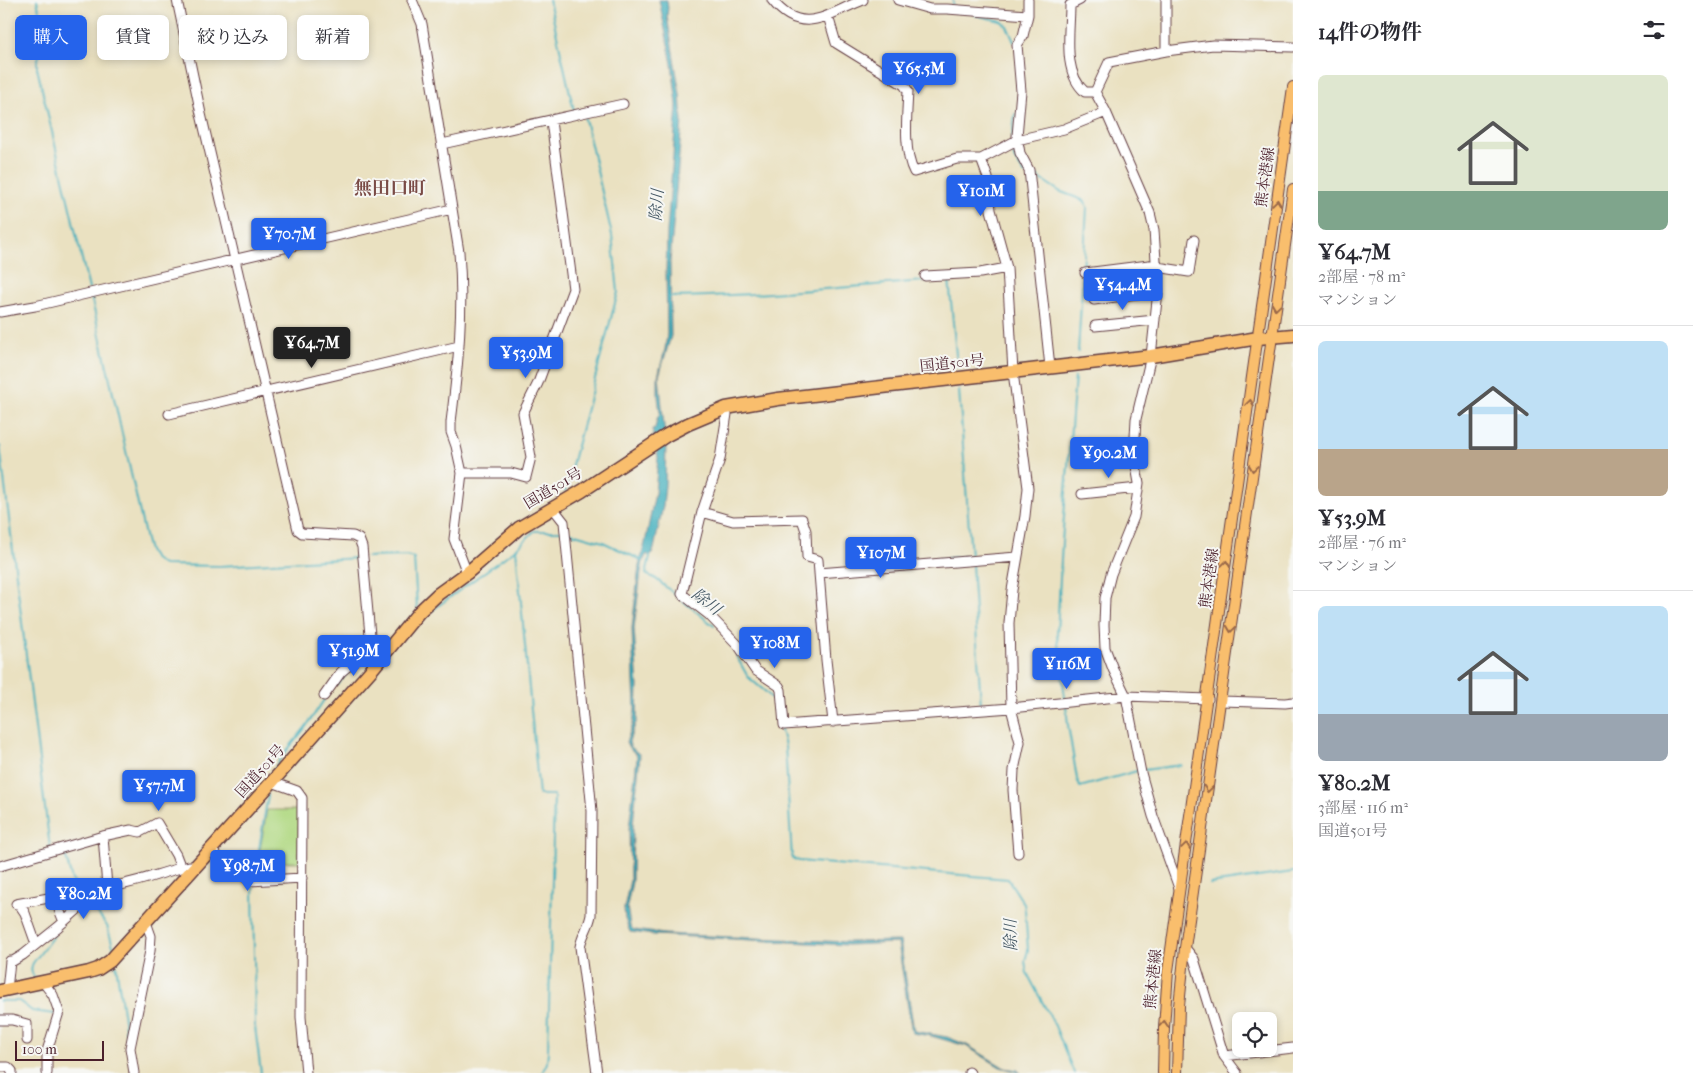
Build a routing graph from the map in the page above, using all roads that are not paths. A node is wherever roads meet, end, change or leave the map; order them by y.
1 (177, 0) edge
2 (412, 0) edge
3 (772, 0) edge
4 (863, 0) edge
5 (1028, 0) edge
6 (1080, 0) edge
7 (1166, 0) edge
8 (904, 1) edge
9 (1028, 15) junction
10 (828, 16) junction
11 (1293, 48) edge
12 (1166, 51) junction
13 (1293, 87) edge
14 (1095, 92) junction
15 (623, 104) dead end
16 (1106, 112) junction
17 (551, 121) junction
18 (1017, 140) junction
19 (442, 144) junction
20 (981, 159) junction
21 (1293, 189) edge
22 (452, 208) junction
23 (1273, 230) junction
24 (1287, 232) junction
25 (1194, 240) dead end
26 (236, 259) junction
27 (1157, 265) junction
28 (1006, 268) junction
29 (1085, 273) dead end
30 (926, 276) dead end
31 (1158, 291) junction
32 (1094, 300) dead end
33 (0, 312) edge
34 (1155, 320) junction
35 (1095, 326) dead end
36 (1293, 335) edge
37 (1272, 337) junction
38 (1258, 338) junction
39 (459, 346) junction
40 (1151, 356) junction
41 (1050, 367) junction
42 (1013, 372) junction
43 (267, 391) junction
44 (726, 408) junction
45 (169, 414) dead end
46 (462, 473) junction
47 (1138, 488) junction
48 (1082, 494) dead end
49 (553, 508) junction
50 (702, 512) junction
51 (1017, 557) junction
52 (467, 573) junction
53 (819, 573) junction
54 (371, 648) junction
55 (373, 668) junction
56 (324, 696) dead end
57 (1126, 696) junction
58 (1208, 699) junction
59 (1221, 701) junction
60 (1293, 702) edge
61 (1012, 708) junction
62 (833, 722) junction
63 (272, 782) junction
64 (103, 836) junction
65 (210, 851) junction
66 (1018, 853) dead end
67 (0, 866) edge
68 (195, 866) junction
69 (181, 868) junction
70 (302, 878) junction
71 (107, 887) junction
72 (1180, 889) junction
73 (64, 922) junction
74 (146, 922) junction
75 (36, 944) junction
76 (1185, 948) junction
77 (0, 960) edge
78 (10, 961) junction
79 (43, 982) junction
80 (4, 990) edge
81 (0, 1020) edge
82 (27, 1040) dead end
83 (1293, 1048) edge
84 (1224, 1056) junction
85 (0, 1067) edge
86 (12, 1073) edge
87 (47, 1073) edge
88 (134, 1073) edge
89 (306, 1073) edge
90 (597, 1073) edge
91 (1163, 1073) edge
92 (1177, 1073) edge
93 (1237, 1073) edge

1 - 26 street
2 - 19 street
3 - 10 street
4 - 10 street
5 - 9 street
6 - 14 street
7 - 12 street
8 - 9 street
9 - 18 street
10 - 20 street
11 - 12 street
12 - 14 street
23 -> 13 main road, 熊本港線
14 - 16 street
15 - 17 street
16 - 18 street
16 - 27 street
17 - 19 street
17 - 46 street
18 - 20 street
18 - 41 street
19 - 22 street
20 - 28 street
21 - 24 main road, 熊本港線
22 - 26 street
22 - 39 street
23 - 24 main road
23 - 38 main road, 熊本港線
24 -> 37 main road, 熊本港線
25 - 27 street
26 - 33 street
26 - 43 street
27 - 29 street
27 - 31 street
28 - 30 street
28 - 42 street
31 - 32 street
31 - 34 street
34 - 35 street
34 - 40 street
36 - 37 highway, 国道501号
37 - 38 highway, 国道501号
37 -> 59 main road, 熊本港線
38 - 40 highway, 国道501号
58 -> 38 main road, 熊本港線
39 - 43 street
39 - 46 street
40 - 41 highway, 国道501号
40 - 47 street
41 - 42 highway, 国道501号
42 - 44 highway, 国道501号
42 - 51 street
43 - 45 street
43 - 54 street
44 - 49 highway, 国道501号
44 - 50 street
46 - 52 street
47 - 48 street
47 - 57 street
49 - 52 highway, 国道501号
49 - 90 street
50 - 53 street
50 - 62 street
51 - 53 street
51 - 61 street
52 - 55 highway, 国道501号
53 - 62 street
54 - 55 street
54 - 56 street
55 - 63 highway, 国道501号
57 - 58 street
57 - 61 street
57 - 72 street
72 -> 58 main road, 熊本港線
59 - 60 street
59 -> 76 main road, 熊本港線
61 - 62 street
61 - 66 street
63 - 65 highway, 国道501号
63 - 70 street
64 - 67 street
64 - 69 street
64 - 71 street
65 - 68 highway, 国道501号
65 - 70 street
68 - 69 street
68 - 74 highway, 国道501号
69 - 71 street
70 - 89 street
71 - 73 street
91 -> 72 main road, 熊本港線
73 - 75 street
73 - 75 street
74 - 79 highway, 国道501号
74 - 88 street
75 - 78 street
76 - 84 street
76 - 92 main road, 熊本港線
77 - 78 street
78 - 80 street
79 - 80 highway, 国道501号
79 - 87 street
81 - 82 street
83 - 84 street
84 - 93 street
85 - 86 street

